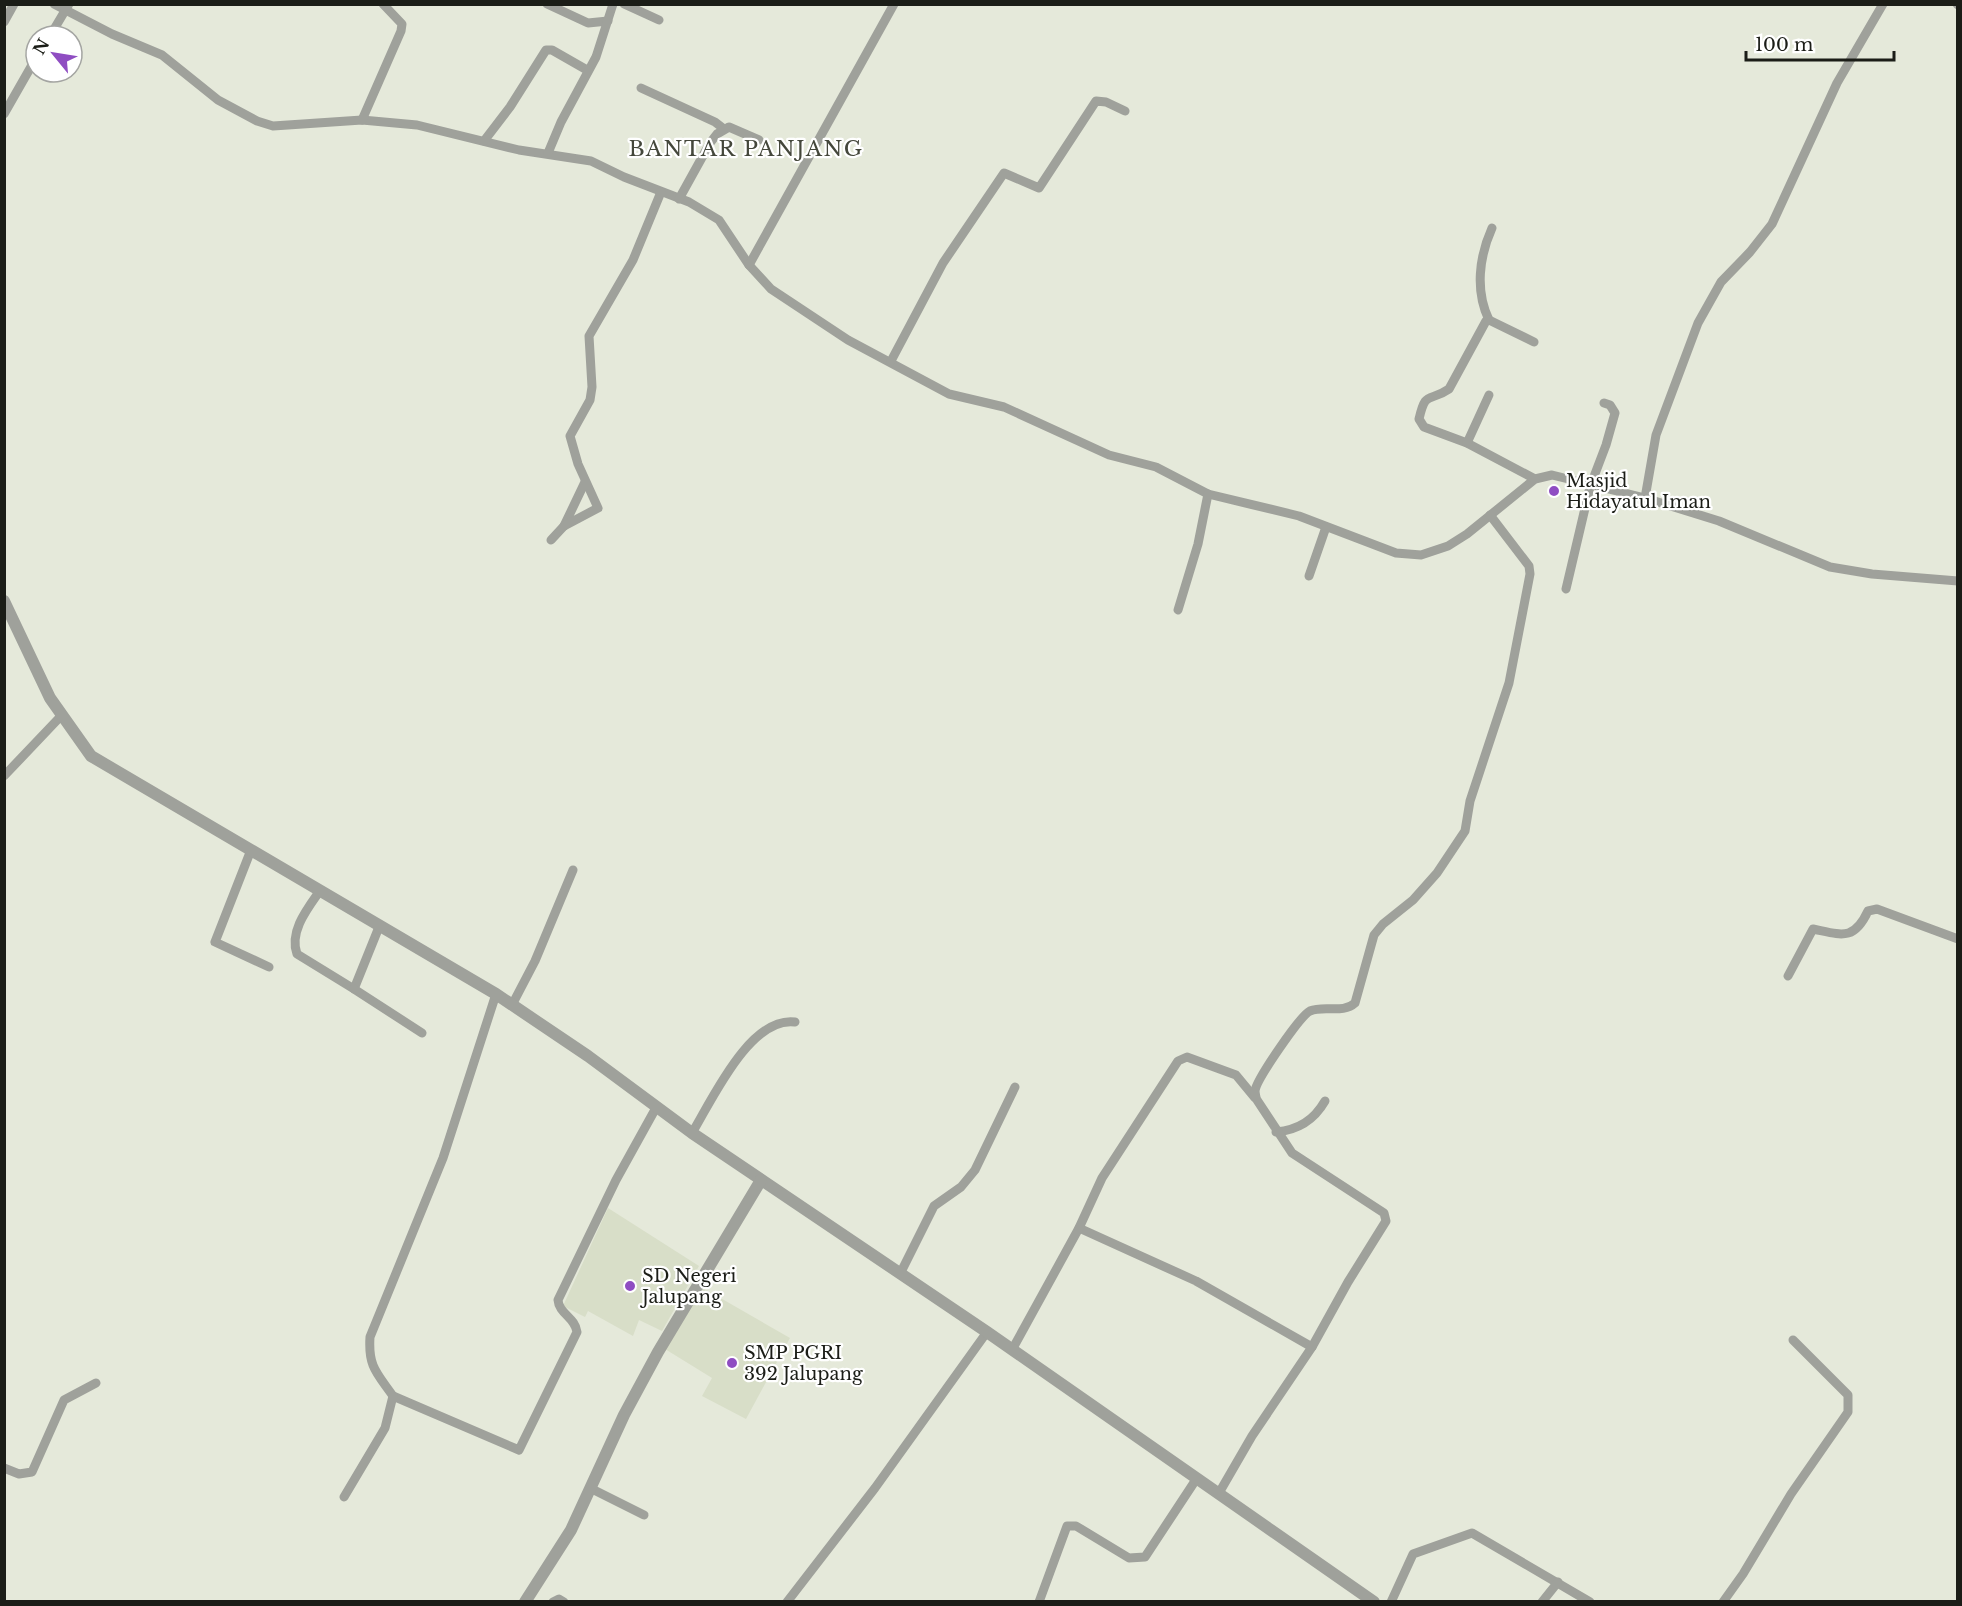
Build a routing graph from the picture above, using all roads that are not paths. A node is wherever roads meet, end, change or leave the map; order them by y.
1 (14, 4) edge
2 (54, 4) edge
3 (383, 4) edge
4 (547, 4) edge
5 (613, 4) edge
6 (624, 4) edge
7 (894, 4) edge
8 (1882, 4) edge
9 (68, 8) edge
10 (659, 20) dead end
11 (608, 21) junction
12 (4, 22) edge
13 (58, 24) edge
14 (587, 70) junction
15 (24, 79) edge
16 (641, 88) dead end
17 (1125, 111) dead end
18 (4, 114) edge
19 (362, 120) junction
20 (724, 129) junction
21 (759, 140) dead end
22 (484, 141) junction
23 (548, 153) junction
24 (661, 192) junction
25 (679, 199) junction
26 (1492, 228) dead end
27 (749, 265) junction
28 (1489, 320) junction
29 (1534, 342) dead end
30 (891, 361) junction
31 (1489, 396) dead end
32 (1604, 403) dead end
33 (1467, 443) junction
34 (1535, 479) junction
35 (585, 482) junction
36 (1590, 487) junction
37 (1208, 494) junction
38 (1645, 498) junction
39 (1490, 515) junction
40 (564, 526) junction
41 (1326, 526) junction
42 (551, 540) dead end
43 (1309, 576) dead end
44 (1958, 581) edge
45 (1566, 589) dead end
46 (4, 601) edge
47 (1178, 610) dead end
48 (61, 716) junction
49 (4, 776) edge
50 (251, 850) junction
51 (573, 870) dead end
52 (319, 892) junction
53 (379, 927) junction
54 (1958, 939) edge
55 (269, 967) dead end
56 (1788, 976) dead end
57 (354, 988) junction
58 (496, 994) junction
59 (512, 1005) junction
60 (795, 1022) dead end
61 (422, 1033) dead end
62 (1015, 1087) dead end
63 (1257, 1100) junction
64 (1325, 1101) dead end
65 (657, 1106) junction
66 (1276, 1132) junction
67 (692, 1133) junction
68 (761, 1180) junction
69 (1079, 1228) junction
70 (900, 1274) junction
71 (987, 1332) junction
72 (1793, 1341) dead end
73 (1312, 1347) junction
74 (1012, 1350) junction
75 (96, 1383) dead end
76 (393, 1396) junction
77 (4, 1468) edge
78 (1197, 1478) junction
79 (592, 1489) junction
80 (1219, 1493) junction
81 (344, 1497) dead end
82 (644, 1515) dead end
83 (1558, 1582) junction
84 (525, 1602) edge
85 (553, 1602) edge
86 (564, 1602) edge
87 (787, 1602) edge
88 (1038, 1602) edge
89 (1374, 1602) edge
90 (1391, 1602) edge
91 (1542, 1602) edge
92 (1590, 1602) edge
93 (1723, 1602) edge

1 - 12 street
2 - 9 street
3 - 19 street
4 - 11 street
5 - 11 street
6 - 10 street
7 - 27 street
8 - 38 street
9 - 13 street
9 - 19 street
11 - 14 street
14 - 22 street
14 - 23 street
15 - 18 street
16 - 20 street
17 - 30 street
19 - 22 street
20 - 21 street
20 - 25 street
22 - 23 street
23 - 24 street
24 - 25 street
24 - 35 street
25 - 27 street
26 - 28 street
27 - 30 street
28 - 29 street
28 - 33 street
30 - 37 street
31 - 33 street
32 - 36 street
33 - 34 street
34 - 36 street
34 - 39 street
35 - 40 street
35 - 40 street
36 - 38 street
36 - 45 street
37 - 41 street
37 - 47 street
38 - 44 street
39 - 41 street
39 - 63 street
40 - 42 street
41 - 43 street
46 - 48 street
48 - 49 street
48 - 50 street
50 - 52 street
50 - 55 street
51 - 59 street
52 - 53 street
52 - 57 street
53 - 57 street
53 - 58 street
54 - 56 street
57 - 61 street
58 - 59 street
58 - 76 street
59 - 65 street
60 - 67 street
62 - 70 street
63 - 66 street
63 - 69 street
64 - 66 street
65 - 67 street
65 - 76 street
66 - 73 street
67 - 68 street
68 - 70 street
68 - 79 street
69 - 73 street
69 - 74 street
70 - 71 street
71 - 74 street
71 - 87 street
72 - 93 street
73 - 80 street
74 - 78 street
75 - 77 street
76 - 81 street
78 - 80 street
78 - 88 street
79 - 82 street
79 - 84 street
80 - 89 street
83 - 90 street
83 - 91 street
83 - 92 street
85 - 86 street

